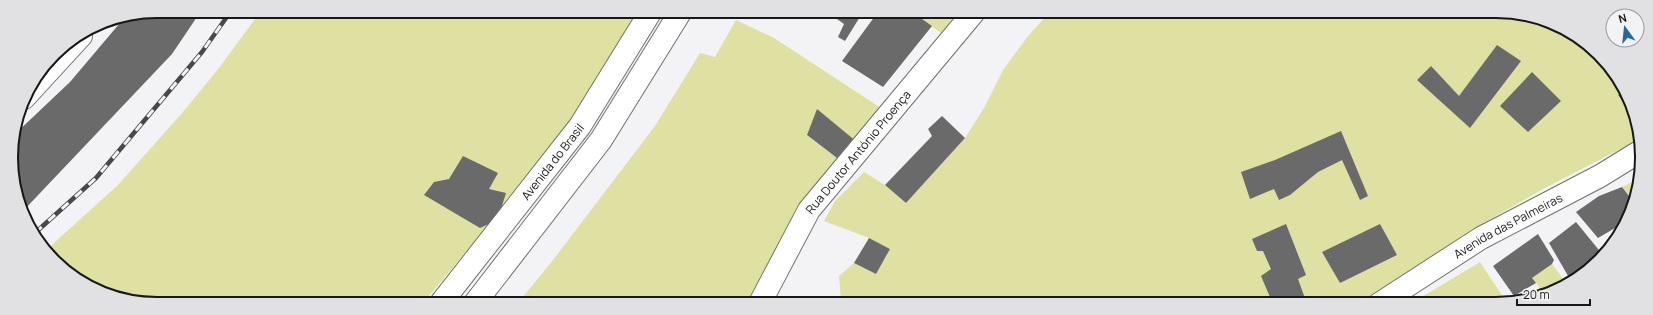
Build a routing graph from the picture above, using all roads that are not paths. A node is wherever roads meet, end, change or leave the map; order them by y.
1 (647, 18) edge
2 (677, 18) edge
3 (969, 18) edge
4 (58, 61) edge
5 (47, 73) edge
6 (1635, 154) edge
7 (446, 297) edge
8 (480, 297) edge
9 (763, 297) edge
10 (1390, 297) edge

1 - 7 street, Avenida do Brasil
2 - 8 street
3 - 9 street, Rua Doutor António Proença
4 - 5 street
6 - 10 street, Avenida das Palmeiras

